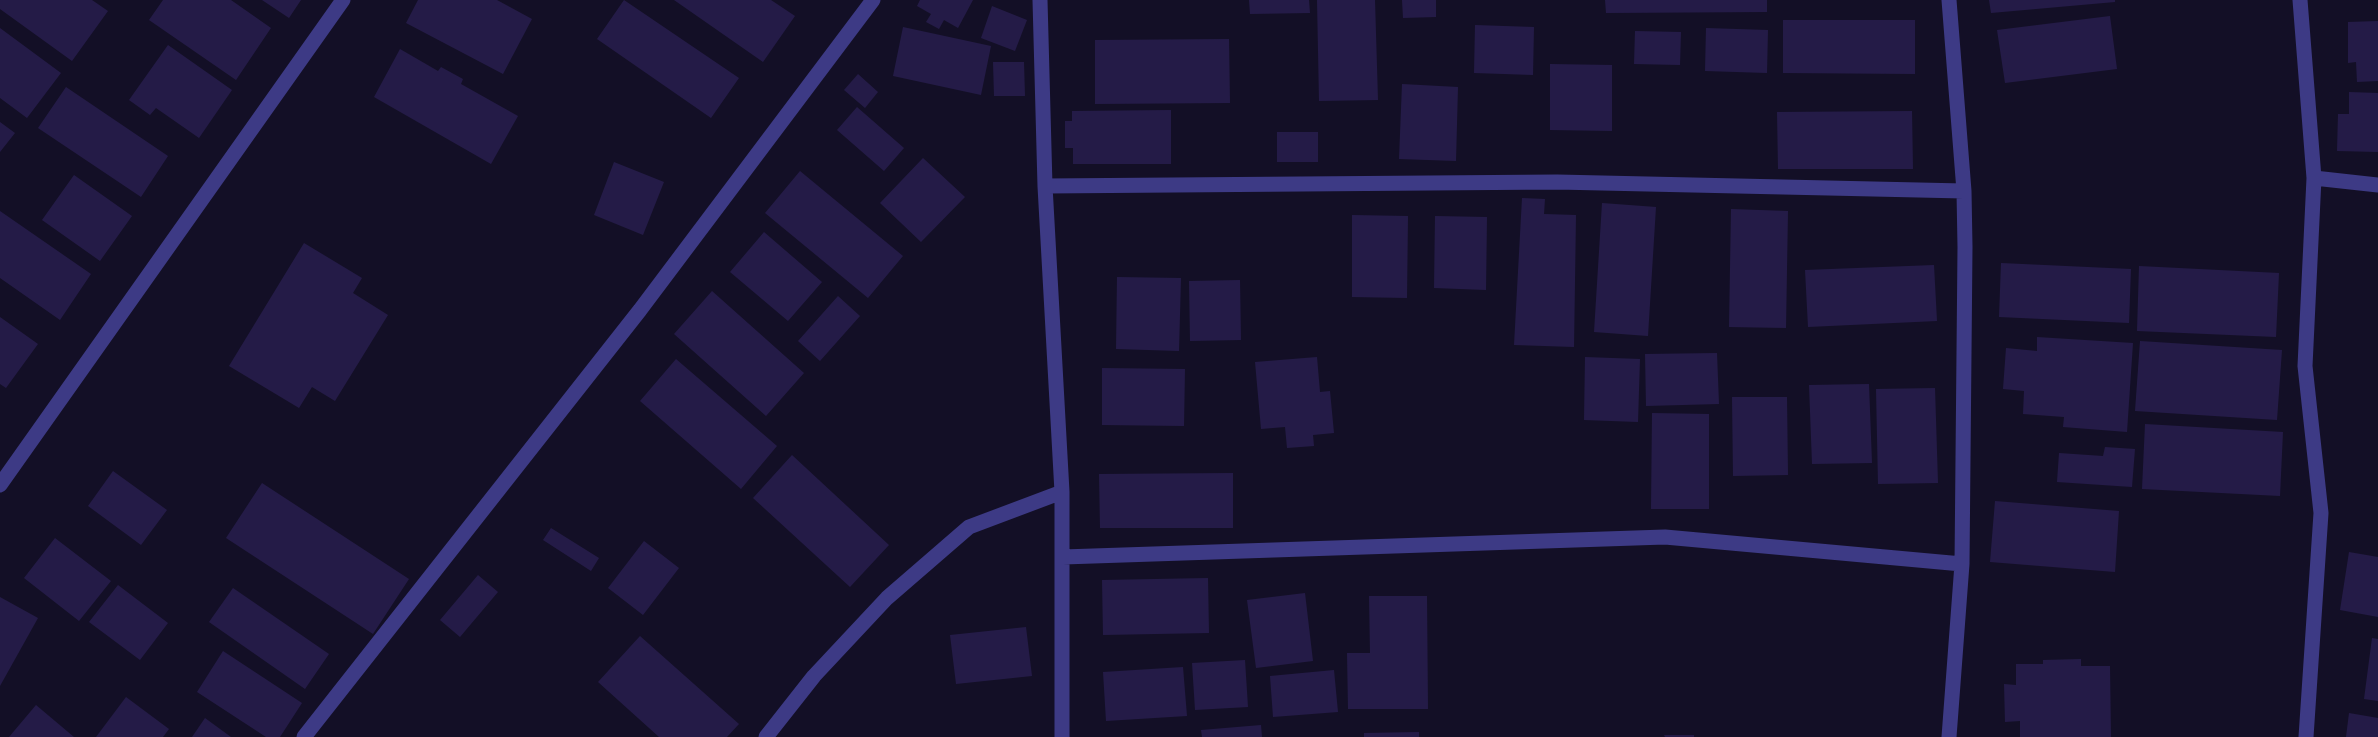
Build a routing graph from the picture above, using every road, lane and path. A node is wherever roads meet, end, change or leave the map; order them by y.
1 (343, 0) edge
2 (873, 0) edge
3 (1040, 0) edge
4 (1949, 0) edge
5 (2300, 0) edge
6 (2314, 177) junction
7 (2378, 185) edge
8 (1045, 186) junction
9 (1964, 191) junction
10 (0, 485) edge
11 (1062, 492) junction
12 (1064, 557) junction
13 (1962, 564) junction
14 (304, 737) edge
15 (766, 737) edge
16 (1062, 737) edge
17 (1949, 737) edge
18 (2306, 737) edge

1 - 10 street
2 - 14 street
3 - 8 street
4 - 9 street
5 - 6 street
6 - 7 street
6 - 18 street
8 - 9 street
8 - 11 street
9 - 13 street
11 - 12 street
11 - 15 street
12 - 13 street
12 - 16 street
13 - 17 street

